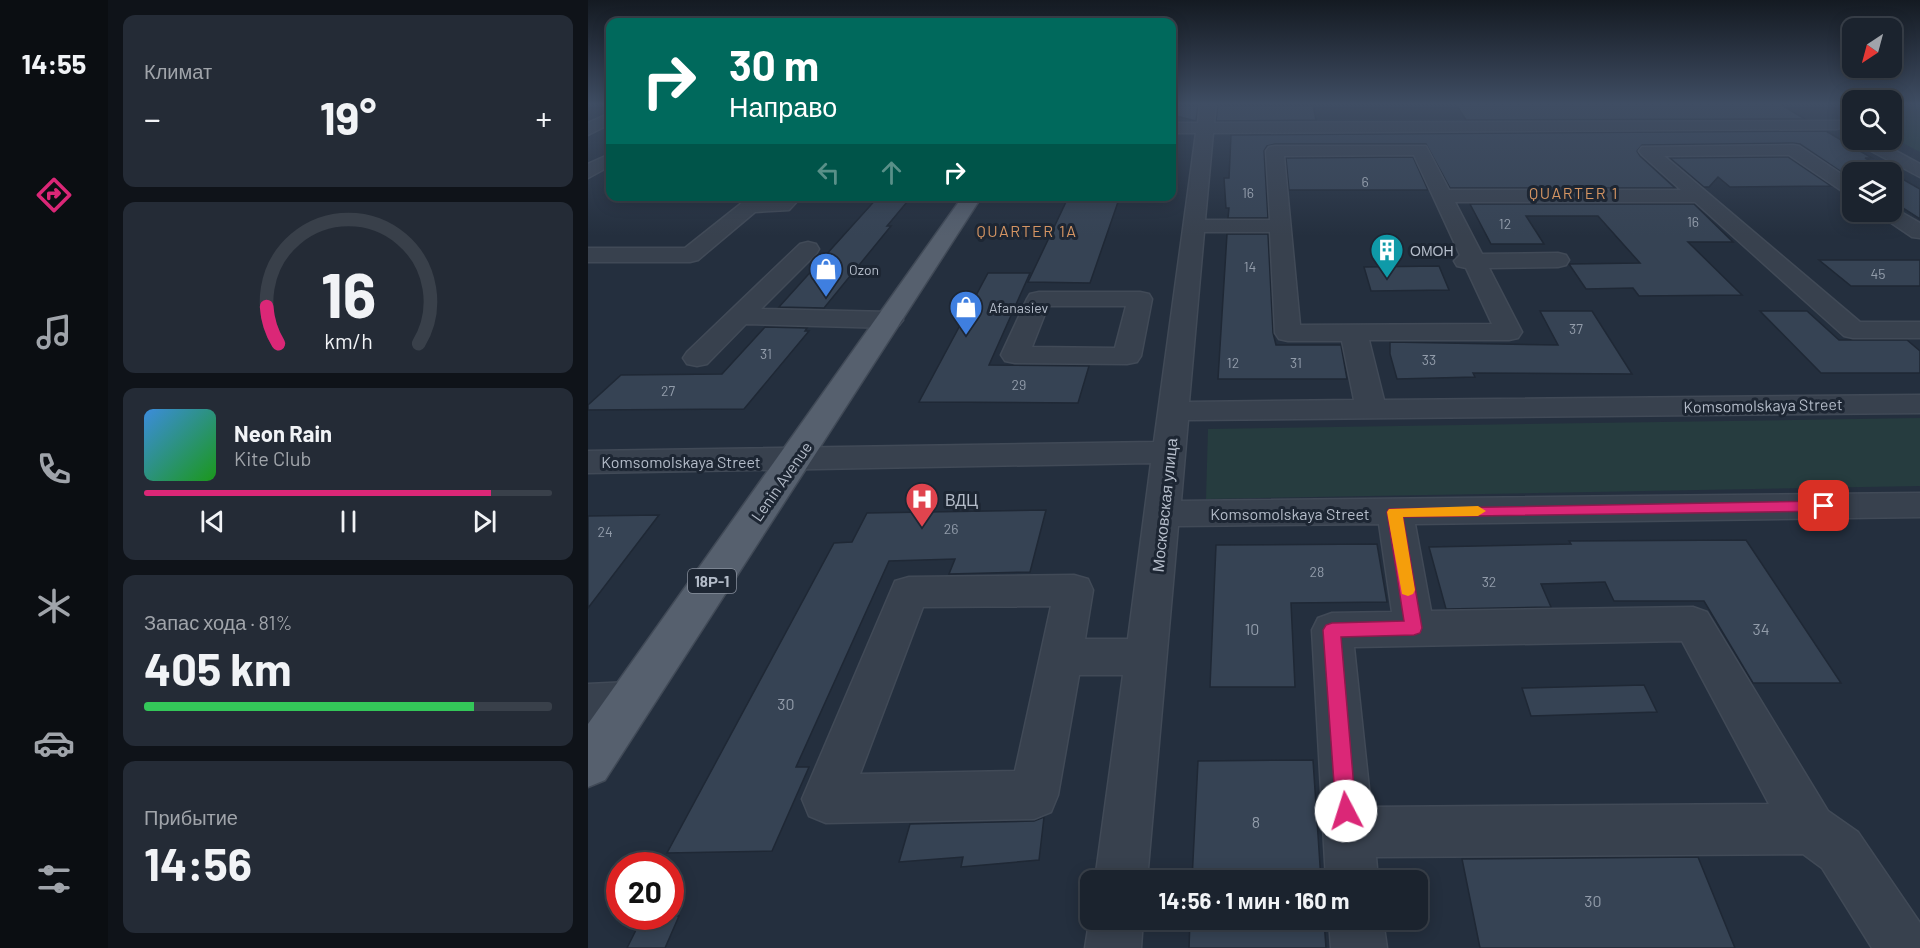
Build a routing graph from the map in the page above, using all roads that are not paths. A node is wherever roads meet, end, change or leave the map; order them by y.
1 (1196, 147) edge
2 (1312, 147) edge
3 (1758, 147) edge
4 (1762, 150) junction
5 (1882, 150) edge
6 (1312, 151) junction
7 (588, 157) edge
8 (606, 158) edge
9 (606, 161) edge
10 (1920, 171) edge
11 (588, 172) edge
12 (1842, 182) edge
13 (1442, 196) junction
14 (1699, 196) junction
15 (787, 201) edge
16 (971, 201) edge
17 (1902, 221) edge
18 (1194, 226) junction
19 (1281, 226) junction
20 (1920, 232) edge
21 (808, 249) dead end
22 (588, 255) edge
23 (1558, 260) dead end
24 (1470, 261) junction
25 (741, 316) junction
26 (890, 320) junction
27 (1920, 330) edge
28 (1158, 333) junction
29 (1354, 333) junction
30 (697, 358) dead end
31 (1920, 404) edge
32 (1371, 409) junction
33 (1175, 411) junction
34 (1170, 452) junction
35 (795, 460) junction
36 (588, 462) edge
37 (1920, 505) edge
38 (1395, 512) junction
39 (1163, 514) junction
40 (1414, 628) junction
41 (1060, 657) junction
42 (1147, 657) junction
43 (609, 703) edge
44 (588, 764) edge
45 (1810, 829) junction
46 (1348, 832) junction
47 (1122, 870) edge
48 (1351, 870) edge
49 (1115, 930) edge
50 (1357, 930) edge
51 (1113, 948) edge
52 (1359, 948) edge
53 (1904, 948) edge

1 - 18 street, Московская улица
2 - 6 street
3 - 4 street
4 - 12 street
4 - 14 street
5 - 10 street
6 - 13 street
6 - 19 street
7 - 8 street
9 - 11 street
13 - 14 street
13 - 24 street
14 - 27 street
15 - 22 street
16 - 26 main road, Lenin Avenue / 18Р-1
17 - 20 street
18 - 19 street
18 - 28 street, Московская улица
19 - 29 street
21 - 25 street
23 - 24 street
24 - 29 street
25 - 26 street
25 - 30 street
26 - 35 main road, Lenin Avenue / 18Р-1
28 - 28 street
28 - 33 street, Московская улица
29 - 32 street
31 - 32 street, Komsomolskaya Street
32 - 33 street, Komsomolskaya Street
33 - 34 street, Московская улица
34 - 35 street, Komsomolskaya Street
34 - 39 street, Московская улица
35 - 36 street, Komsomolskaya Street
35 - 43 main road, Lenin Avenue / 18Р-1
37 - 38 street, Komsomolskaya Street
38 - 39 street, Komsomolskaya Street
38 - 40 street
39 - 42 street, Московская улица
40 - 45 street
40 - 46 street
41 - 41 street
41 - 42 street
42 - 47 street, Московская улица
43 - 44 main road, Lenin Avenue / 18Р-1
45 - 46 street
45 - 53 street
46 - 48 street
49 - 51 street
50 - 52 street

